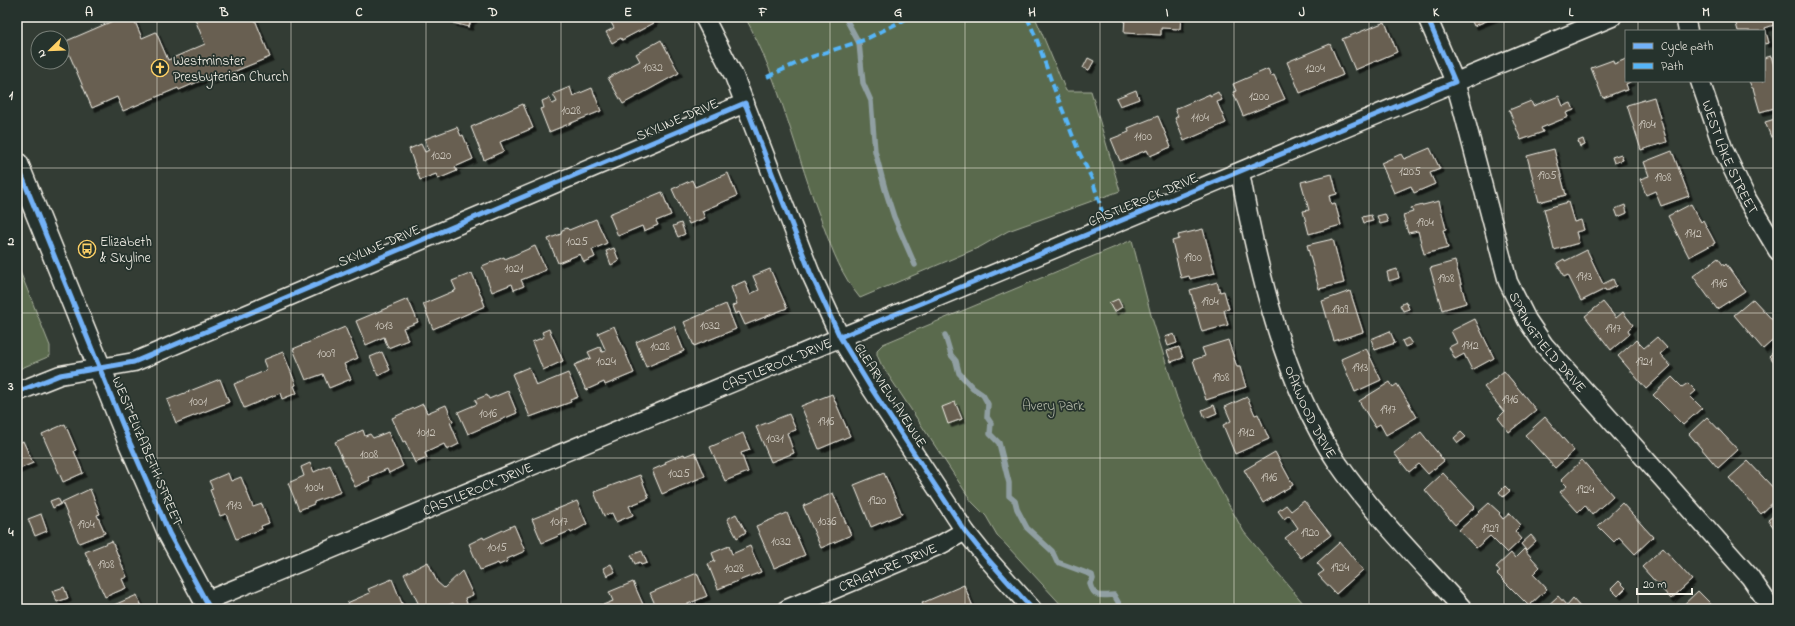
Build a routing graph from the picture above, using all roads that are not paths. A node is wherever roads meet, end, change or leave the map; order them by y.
1 (704, 17) edge
2 (1427, 17) edge
3 (1612, 17) edge
4 (1685, 17) edge
5 (1688, 30) edge
6 (1455, 82) junction
7 (1700, 82) edge
8 (745, 103) junction
9 (17, 164) edge
10 (1240, 172) junction
11 (1778, 251) edge
12 (840, 337) junction
13 (99, 368) junction
14 (17, 392) edge
15 (965, 531) junction
16 (208, 605) edge
17 (787, 609) edge
18 (1032, 609) edge
19 (1463, 609) edge
20 (1772, 609) edge

1 - 8 street, CLEARVIEW AVENUE
2 - 6 street, SPRINGFIELD DRIVE
3 - 6 street, CASTLEROCK DRIVE
4 - 5 street
6 - 10 street, CASTLEROCK DRIVE
6 - 20 street, SPRINGFIELD DRIVE
7 - 11 street, WEST LAKE STREET
8 - 12 street, CLEARVIEW AVENUE
8 - 13 street, SKYLINE DRIVE
9 - 13 main road, WEST ELIZABETH STREET
10 - 12 street, CASTLEROCK DRIVE
10 - 19 street, OAKWOOD DRIVE
12 - 15 street, CLEARVIEW AVENUE
12 - 16 street, CASTLEROCK DRIVE
13 - 14 street, SKYLINE DRIVE
13 - 16 main road, WEST ELIZABETH STREET
15 - 17 street, CRAGMORE DRIVE
15 - 18 street, CLEARVIEW AVENUE

